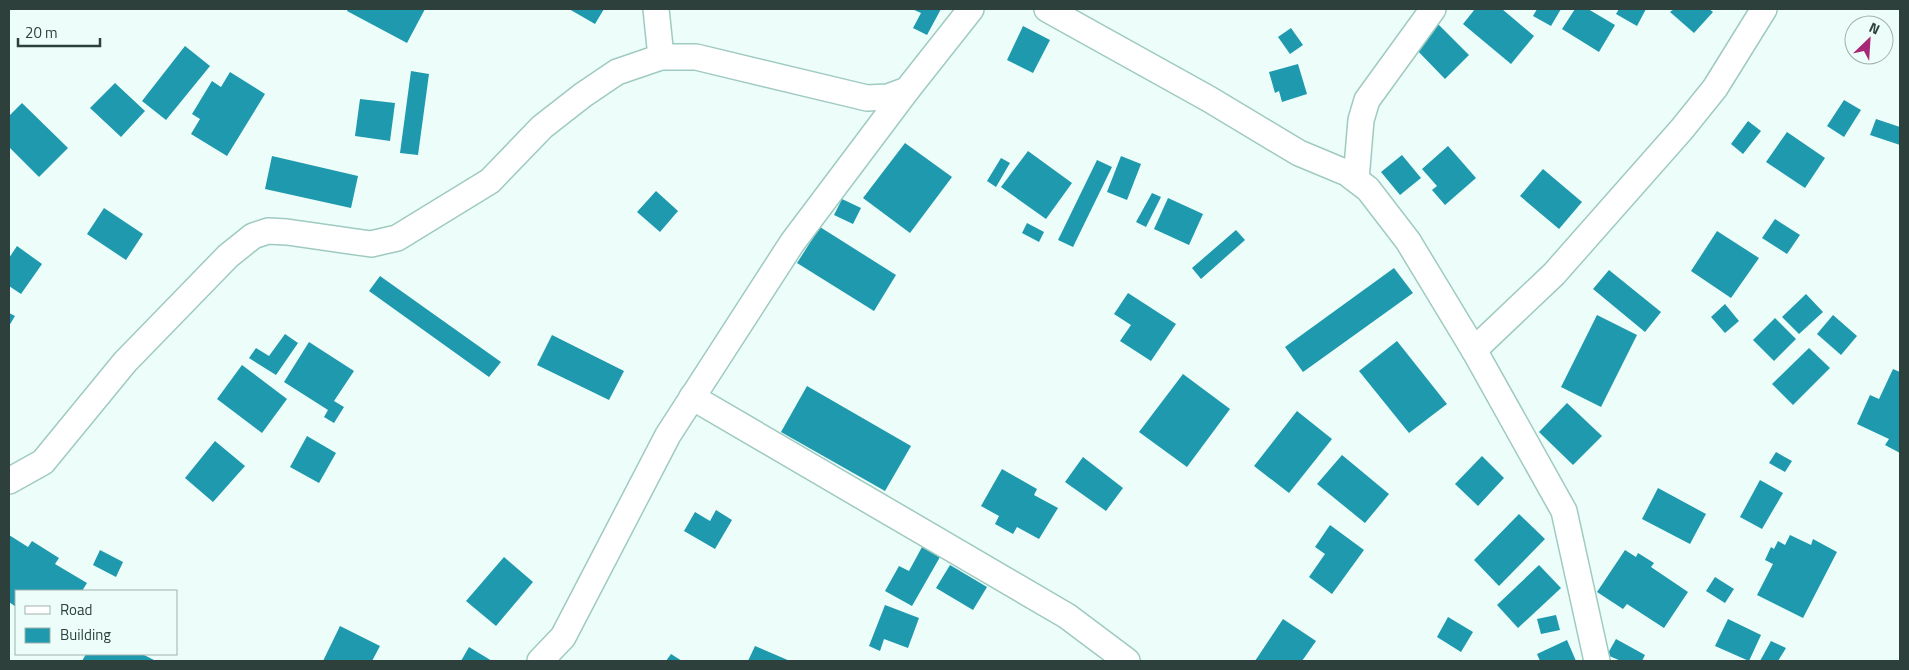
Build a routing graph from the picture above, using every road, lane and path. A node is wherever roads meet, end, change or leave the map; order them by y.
1 (656, 9) edge
2 (971, 9) edge
3 (1047, 9) edge
4 (1433, 9) edge
5 (1764, 9) edge
6 (661, 57) junction
7 (907, 90) junction
8 (1356, 179) junction
9 (1474, 350) junction
10 (692, 397) junction
11 (9, 481) edge
12 (540, 661) edge
13 (1126, 661) edge
14 (1597, 661) edge

1 - 6 street
2 - 7 street
3 - 8 street
4 - 8 street
5 - 9 street
6 - 7 street
6 - 11 street
7 - 10 street
8 - 9 street
9 - 14 street
10 - 12 street
10 - 13 street

